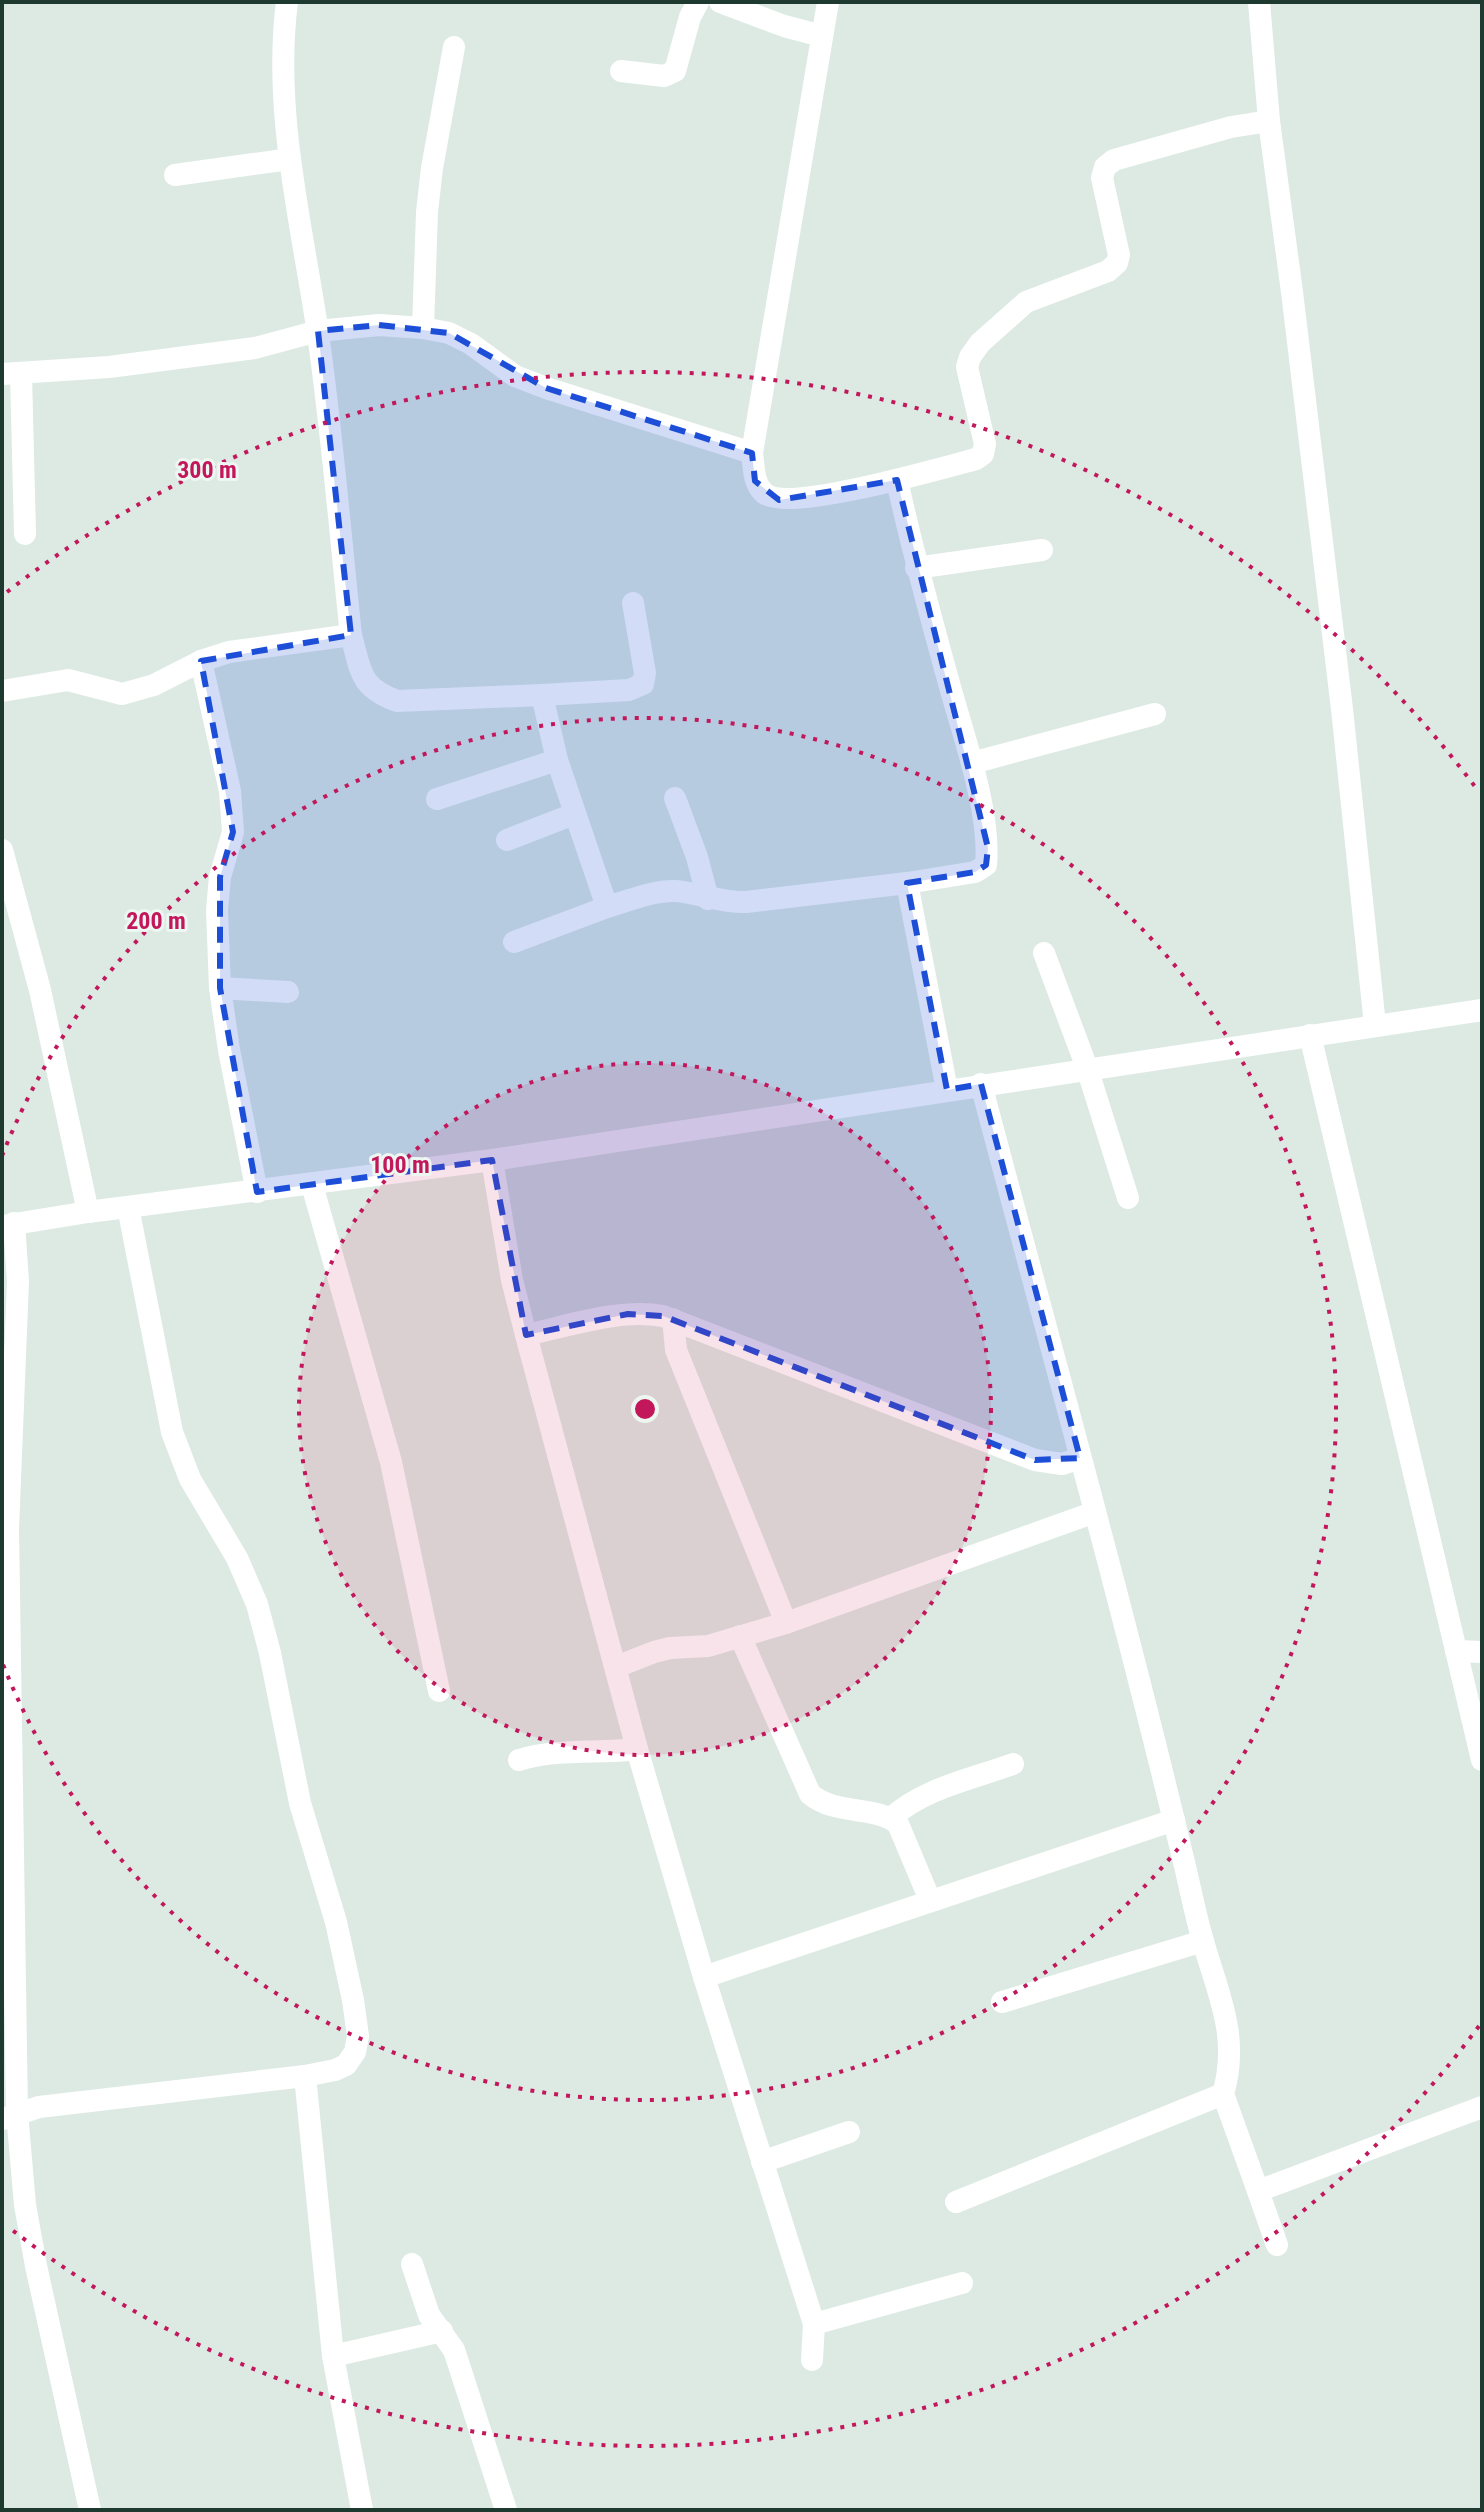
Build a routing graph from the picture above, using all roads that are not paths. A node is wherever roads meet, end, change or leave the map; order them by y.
1 (287, 2) edge
2 (698, 2) edge
3 (720, 2) edge
4 (828, 2) edge
5 (1259, 2) edge
6 (822, 36) junction
7 (454, 47) dead end
8 (621, 71) dead end
9 (1269, 121) junction
10 (290, 159) junction
11 (175, 175) dead end
12 (423, 328) junction
13 (318, 331) junction
14 (12, 374) edge
15 (752, 453) junction
16 (897, 480) junction
17 (25, 534) dead end
18 (1042, 550) dead end
19 (916, 568) junction
20 (633, 603) dead end
21 (351, 635) junction
22 (201, 661) junction
23 (2, 691) edge
24 (542, 695) junction
25 (1155, 714) dead end
26 (557, 760) junction
27 (972, 763) junction
28 (675, 798) dead end
29 (437, 799) dead end
30 (574, 814) junction
31 (507, 840) dead end
32 (2, 850) edge
33 (907, 883) junction
34 (708, 899) junction
35 (607, 907) junction
36 (514, 942) dead end
37 (1044, 953) dead end
38 (220, 988) junction
39 (288, 992) dead end
40 (1482, 1010) edge
41 (1375, 1025) junction
42 (1310, 1035) junction
43 (1087, 1068) junction
44 (981, 1084) junction
45 (947, 1090) junction
46 (492, 1160) junction
47 (312, 1185) junction
48 (257, 1192) junction
49 (1128, 1198) dead end
50 (128, 1207) junction
51 (88, 1212) junction
52 (8, 1225) edge
53 (673, 1319) junction
54 (9, 1327) edge
55 (526, 1335) junction
56 (1080, 1458) junction
57 (1095, 1512) junction
58 (786, 1623) junction
59 (740, 1636) junction
60 (1456, 1651) junction
61 (1482, 1652) edge
62 (616, 1667) junction
63 (439, 1691) dead end
64 (637, 1749) junction
65 (519, 1760) dead end
66 (1482, 1760) edge
67 (1013, 1764) dead end
68 (891, 1818) junction
69 (1174, 1820) junction
70 (930, 1900) junction
71 (1203, 1941) junction
72 (704, 1977) junction
73 (1002, 2002) dead end
74 (305, 2076) junction
75 (1223, 2094) junction
76 (1482, 2107) edge
77 (9, 2116) edge
78 (849, 2132) dead end
79 (762, 2162) junction
80 (1258, 2191) junction
81 (956, 2202) dead end
82 (1277, 2245) dead end
83 (412, 2264) dead end
84 (962, 2283) dead end
85 (814, 2324) junction
86 (442, 2331) junction
87 (333, 2356) junction
88 (812, 2360) dead end
89 (90, 2510) edge
90 (362, 2510) edge
91 (506, 2510) edge

1 - 10 street
2 - 8 street
3 - 6 street
4 - 6 street
5 - 9 street
6 - 15 street
7 - 12 street
9 - 16 street
9 - 41 street
10 - 11 street
10 - 13 street
12 - 13 street
12 - 15 street
13 - 14 street
13 - 21 street
14 - 17 street
15 - 16 street
16 - 19 street
18 - 19 street
19 - 27 street
20 - 24 street
21 - 22 street
21 - 24 street
22 - 23 street
22 - 38 street
24 - 26 street
25 - 27 street
26 - 29 street
26 - 30 street
27 - 33 street
28 - 34 street
30 - 31 street
30 - 35 street
32 - 51 street
33 - 34 street
33 - 45 street
34 - 35 street
35 - 36 street
37 - 43 street
38 - 39 street
38 - 48 street
40 - 41 street
41 - 42 street
42 - 43 street
42 - 60 street
43 - 44 street
43 - 49 street
44 - 45 street
44 - 56 street
45 - 46 street
46 - 47 street
46 - 55 street
47 - 48 street
47 - 63 street
48 - 50 street
50 - 51 street
50 - 74 street
51 - 52 street
52 - 54 street
53 - 55 street
53 - 56 street
53 - 58 street
54 - 77 street
55 - 62 street
56 - 57 street
57 - 58 street
57 - 69 street
58 - 59 street
59 - 62 street
59 - 68 street
60 - 61 street
60 - 66 street
62 - 64 street
64 - 65 street
64 - 72 street
67 - 68 street
68 - 70 street
69 - 70 street
69 - 71 street
70 - 72 street
71 - 73 street
71 - 75 street
72 - 79 street
74 - 77 street
74 - 87 street
75 - 80 street
75 - 81 street
76 - 80 street
77 - 89 street
78 - 79 street
79 - 85 street
80 - 82 street
83 - 86 street
84 - 85 street
85 - 88 street
86 - 87 street
86 - 91 street
87 - 90 street

